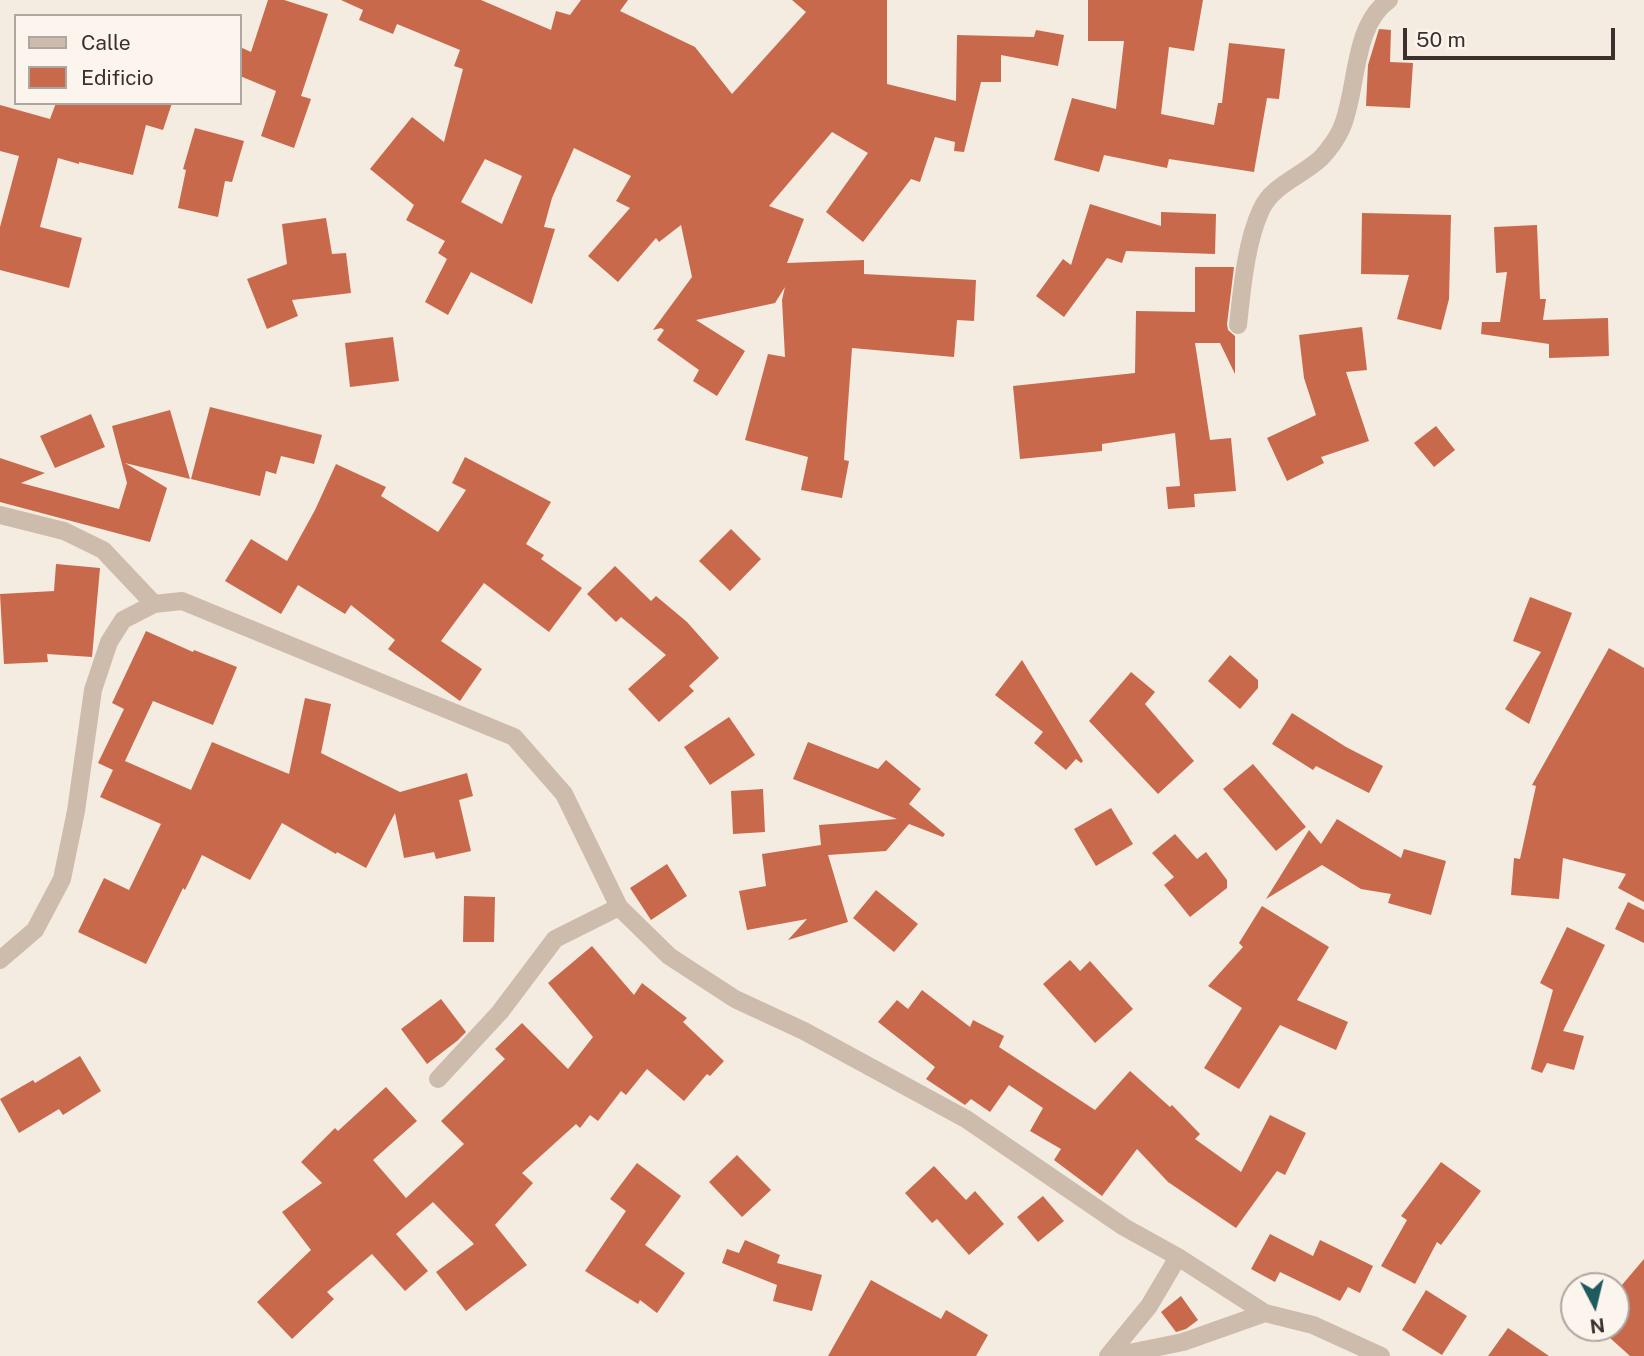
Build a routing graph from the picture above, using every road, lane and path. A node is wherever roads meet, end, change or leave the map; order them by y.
1 (1389, 0) edge
2 (1238, 325) dead end
3 (0, 515) edge
4 (154, 604) junction
5 (619, 907) junction
6 (0, 960) edge
7 (438, 1079) dead end
8 (1178, 1257) junction
9 (1265, 1314) junction
10 (1108, 1356) edge
11 (1114, 1356) edge
12 (1381, 1356) edge

1 - 2 street
3 - 4 street
4 - 5 street
4 - 6 street
5 - 7 street
5 - 8 street
8 - 9 street
8 - 10 street
9 - 11 street
9 - 12 street

